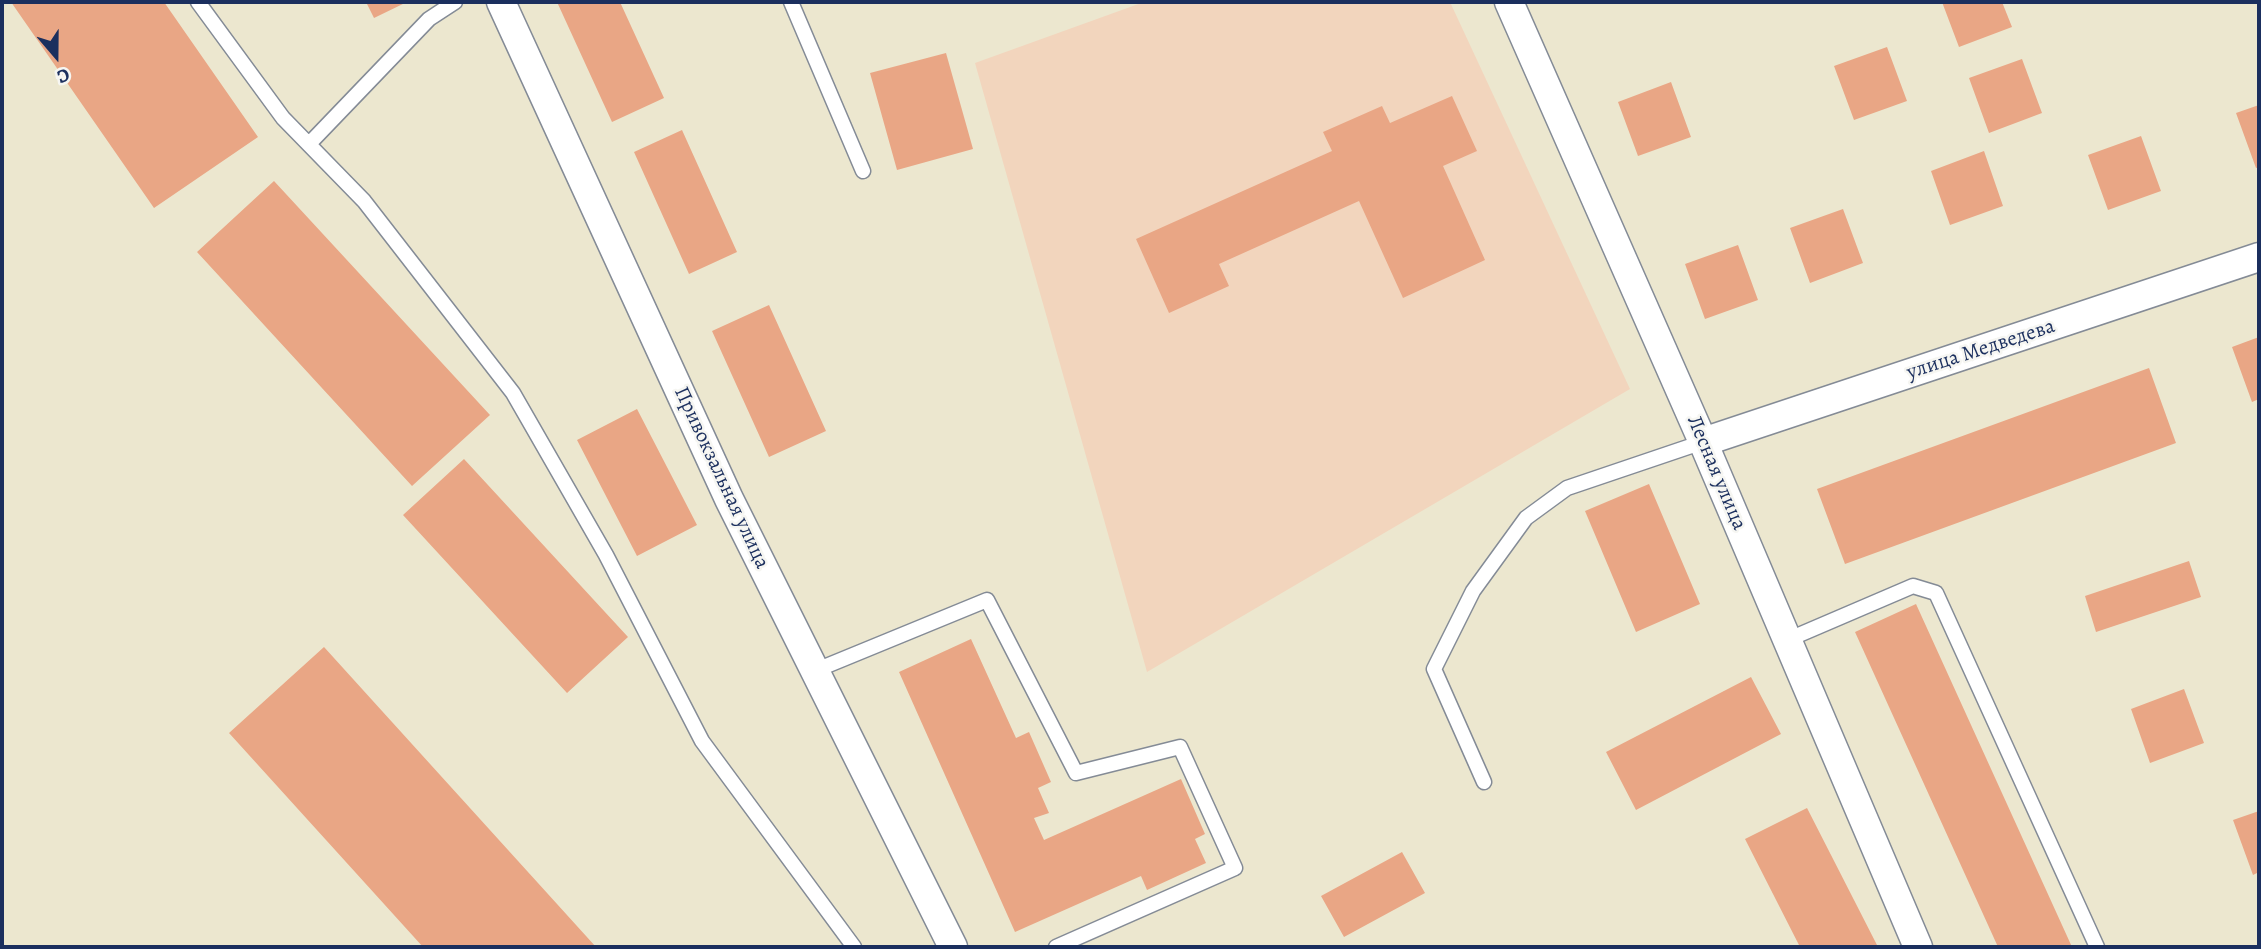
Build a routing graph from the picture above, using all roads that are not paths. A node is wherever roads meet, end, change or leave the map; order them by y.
1 (198, 2) edge
2 (455, 2) edge
3 (501, 2) edge
4 (791, 2) edge
5 (1509, 2) edge
6 (309, 144) junction
7 (863, 171) dead end
8 (2259, 257) edge
9 (1703, 442) junction
10 (1787, 640) junction
11 (814, 671) junction
12 (1484, 782) dead end
13 (854, 947) edge
14 (953, 947) edge
15 (1056, 947) edge
16 (1918, 947) edge
17 (2096, 947) edge

1 - 6 lane
2 - 6 lane
3 - 11 street, Привокзальная улица
4 - 7 lane
5 - 9 street, Лесная улица
6 - 13 lane
8 - 9 street, улица Медведева
9 - 10 street, Лесная улица
9 - 12 lane
10 - 16 street, Лесная улица
10 - 17 lane
11 - 14 street, Привокзальная улица
11 - 15 lane

